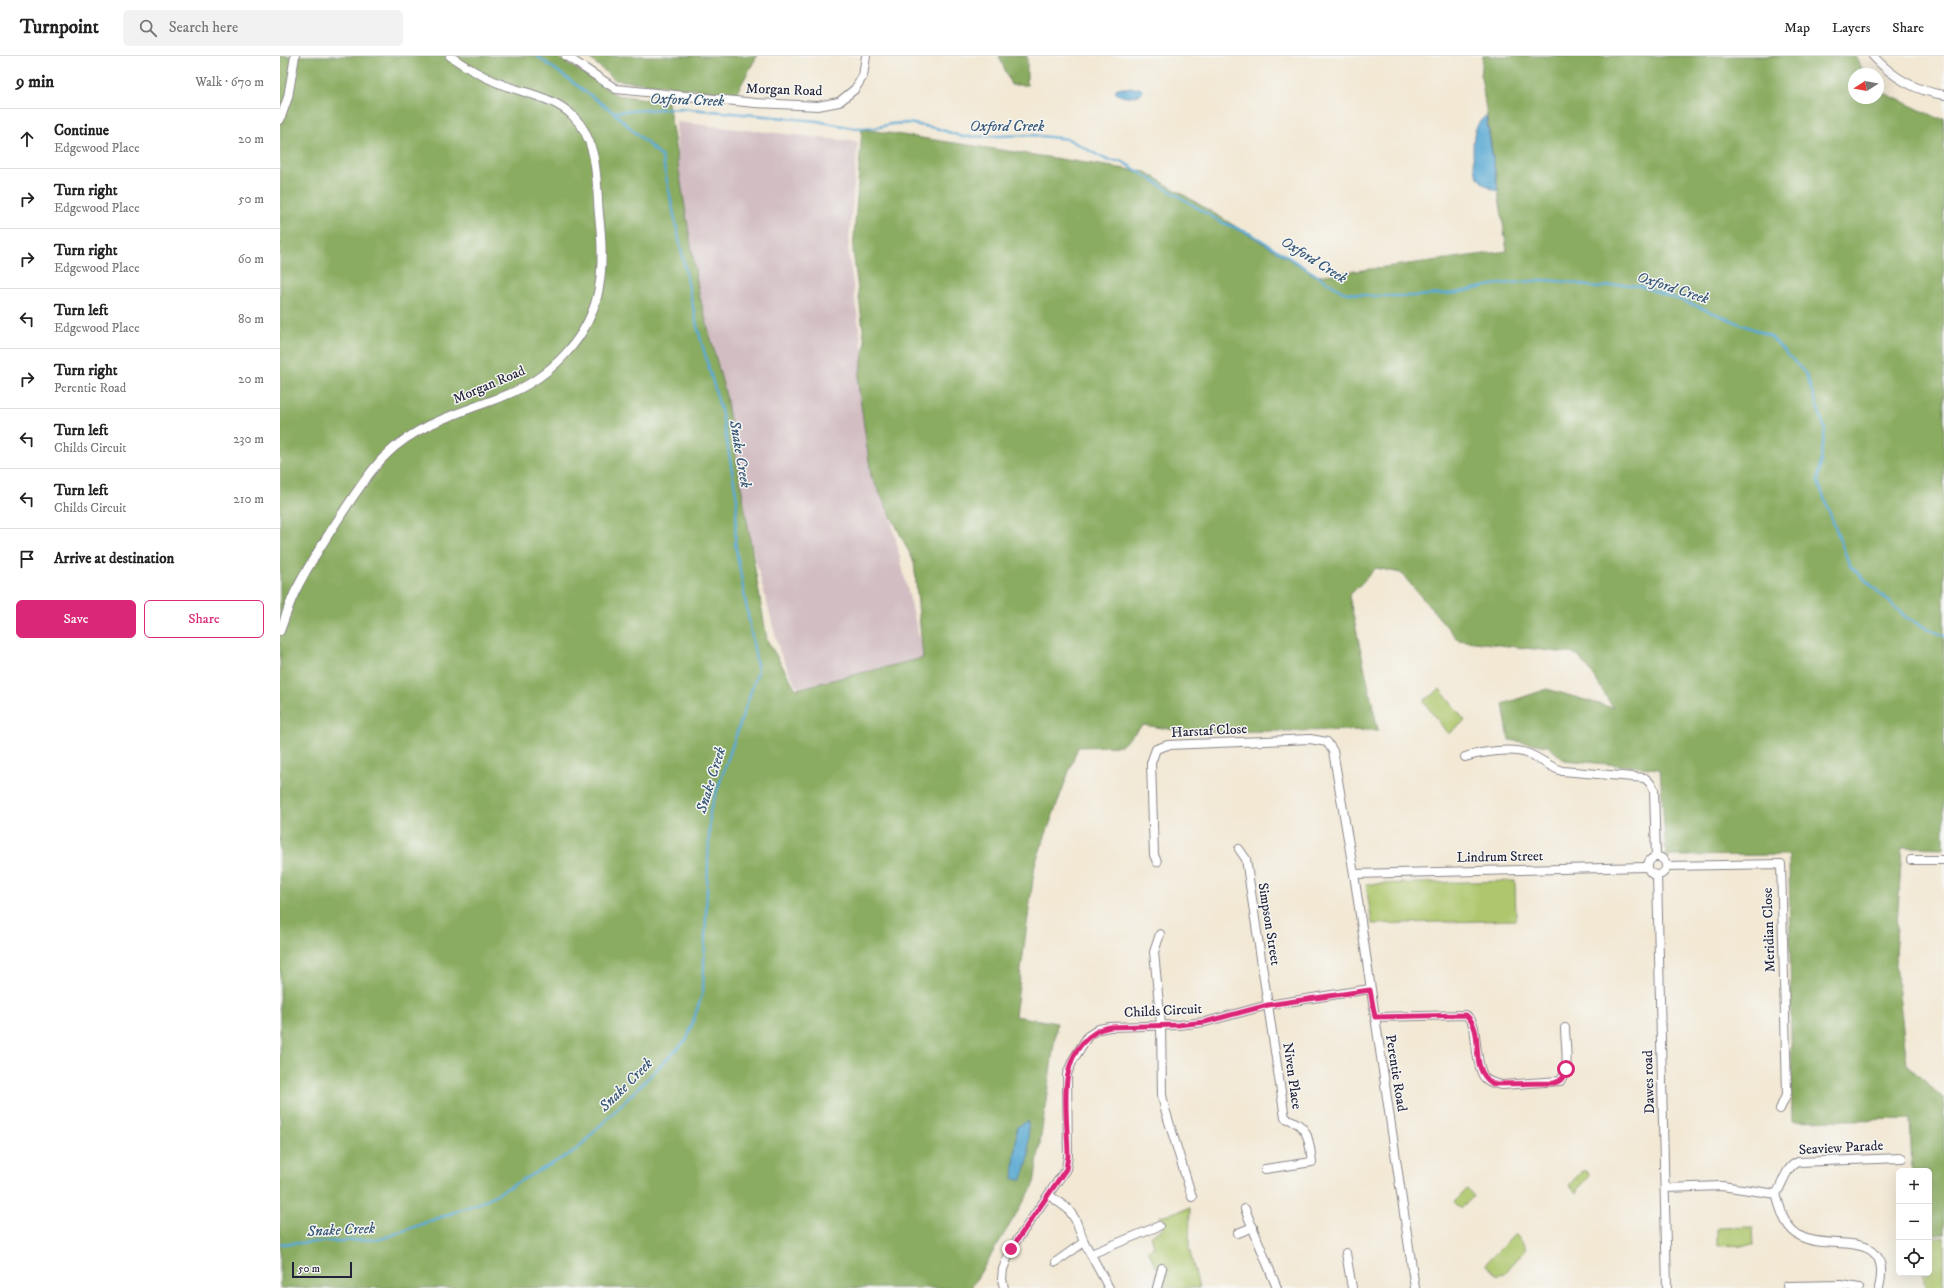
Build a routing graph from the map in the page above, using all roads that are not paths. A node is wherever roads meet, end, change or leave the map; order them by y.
1 (295, 56) edge
2 (450, 56) edge
3 (566, 56) edge
4 (866, 56) edge
5 (1873, 56) edge
6 (1944, 95) edge
7 (280, 120) edge
8 (280, 631) edge
9 (1330, 744) joint
10 (1465, 757) dead end
11 (1239, 849) dead end
12 (1656, 857) junction
13 (1911, 860) dead end
14 (1944, 860) edge
15 (1157, 862) dead end
16 (1666, 866) junction
17 (1647, 867) junction
18 (1354, 874) junction
19 (1657, 875) junction
20 (1160, 934) dead end
21 (1370, 990) junction
22 (1268, 1005) junction
23 (1375, 1017) junction
24 (1161, 1025) junction
25 (1565, 1028) dead end
26 (1780, 1109) dead end
27 (1902, 1158) dead end
28 (1265, 1168) dead end
29 (1665, 1188) junction
30 (1776, 1194) junction
31 (1049, 1195) junction
32 (1192, 1198) dead end
33 (1245, 1209) dead end
34 (1159, 1226) dead end
35 (1253, 1227) junction
36 (1238, 1233) dead end
37 (1084, 1242) junction
38 (1346, 1253) dead end
39 (1090, 1254) junction
40 (1056, 1262) dead end
41 (1162, 1268) dead end
42 (1787, 1286) dead end
43 (1004, 1288) edge
44 (1108, 1288) edge
45 (1157, 1288) edge
46 (1277, 1288) edge
47 (1352, 1288) edge
48 (1415, 1288) edge
49 (1667, 1288) edge
50 (1859, 1288) edge
51 (1879, 1288) edge

1 - 7 street
2 - 8 street, Morgan Road
3 - 4 street, Morgan Road
5 - 6 street
9 - 15 street, Harstaf Close
9 - 18 street, Perentie Road
10 - 12 street
11 - 22 street, Simpson Street
12 - 16 street
12 - 17 street
13 - 14 street
16 - 19 street
16 - 26 street, Meridian Close
17 - 18 street, Lindrum Street
17 - 19 street
18 - 21 street, Perentie Road
19 - 29 street, Dawes road
20 - 24 street
21 - 22 street, Childs Circuit
21 - 23 street, Perentie Road
22 - 24 street, Childs Circuit
22 - 28 street, Niven Place
23 - 25 street
23 - 48 street, Perentie Road
24 - 31 street, Childs Circuit
24 - 32 street
27 - 30 street, Seaview Parade
29 - 30 street
29 - 49 street, Dawes road
30 - 51 street
31 - 37 street
31 - 43 street, Childs Circuit
33 - 35 street
34 - 39 street
35 - 36 street
35 - 46 street
37 - 39 street
37 - 40 street
38 - 47 street
39 - 44 street
41 - 45 street
42 - 50 street

